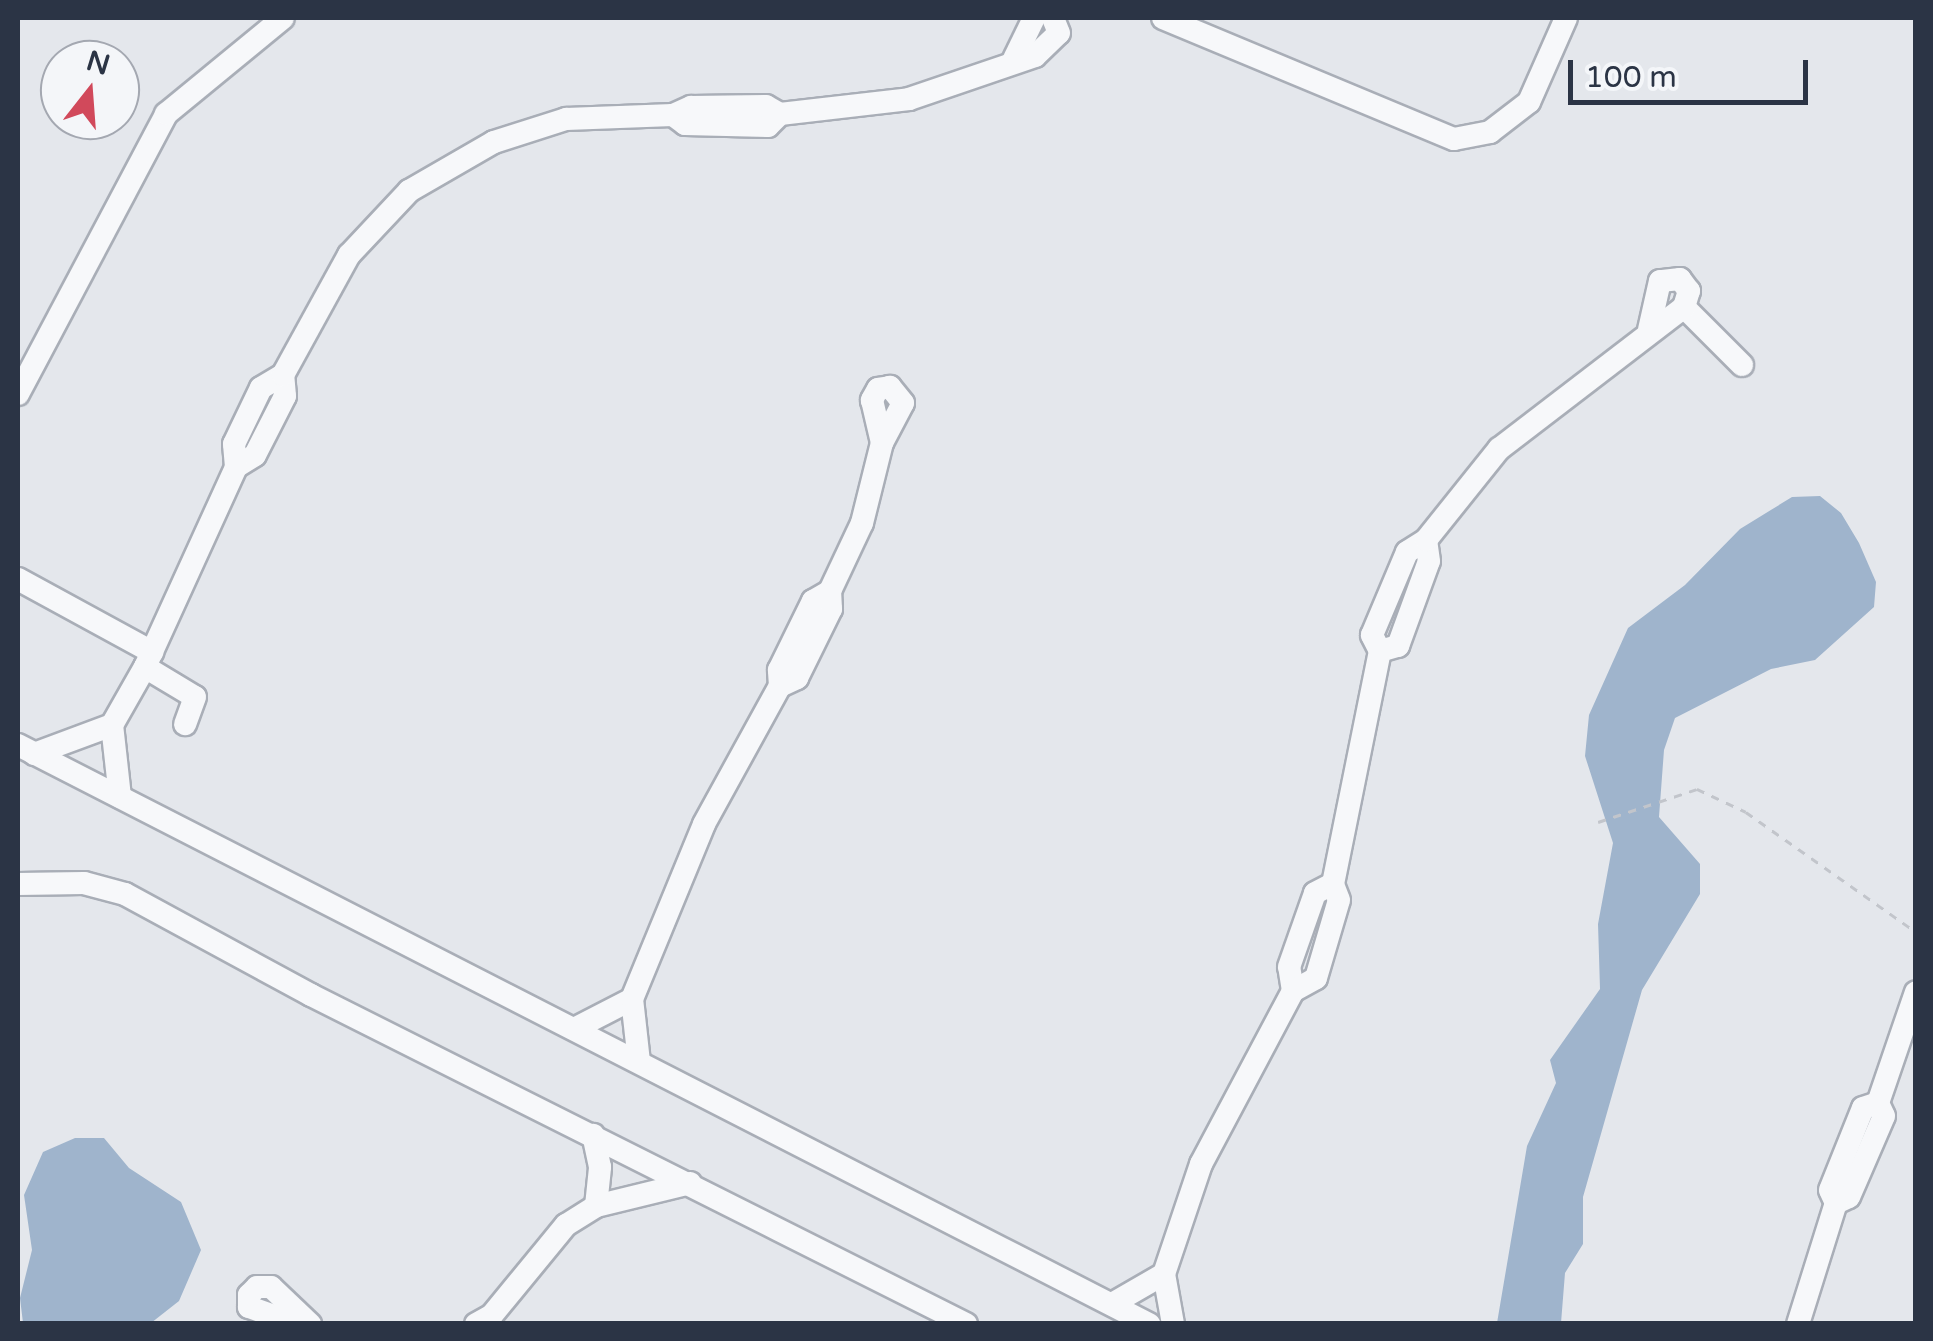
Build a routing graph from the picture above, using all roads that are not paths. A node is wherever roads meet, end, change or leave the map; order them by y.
1 (283, 18) edge
2 (1034, 18) edge
3 (1053, 18) edge
4 (1164, 18) edge
5 (1566, 18) edge
6 (1014, 59) junction
7 (1684, 308) junction
8 (1649, 330) junction
9 (1742, 365) dead end
10 (18, 394) edge
11 (882, 442) dead end
12 (18, 579) edge
13 (149, 659) junction
14 (112, 724) junction
15 (185, 724) dead end
16 (26, 749) edge
17 (120, 797) junction
18 (18, 884) edge
19 (1916, 992) edge
20 (632, 999) junction
21 (574, 1029) junction
22 (639, 1062) junction
23 (593, 1136) junction
24 (690, 1184) junction
25 (596, 1206) junction
26 (1164, 1274) junction
27 (1112, 1304) junction
28 (297, 1324) edge
29 (310, 1324) edge
30 (476, 1324) edge
31 (966, 1324) edge
32 (1149, 1324) edge
33 (1173, 1324) edge
34 (1798, 1324) edge

1 - 10 street
2 - 6 street
3 - 6 street
4 - 5 street
6 - 13 street
7 - 8 street
7 - 8 street
7 - 9 street
8 - 26 street
11 - 20 street
12 - 13 street
13 - 14 street
13 - 15 street
14 - 16 street
14 - 17 street
16 - 17 street
17 - 21 street
18 - 23 street
19 - 34 street
20 - 21 street
20 - 22 street
21 - 22 street
22 - 27 street
23 - 24 street
23 - 25 street
24 - 25 street
24 - 31 street
25 - 30 street
26 - 27 street
26 - 33 street
27 - 32 street
28 - 29 street

